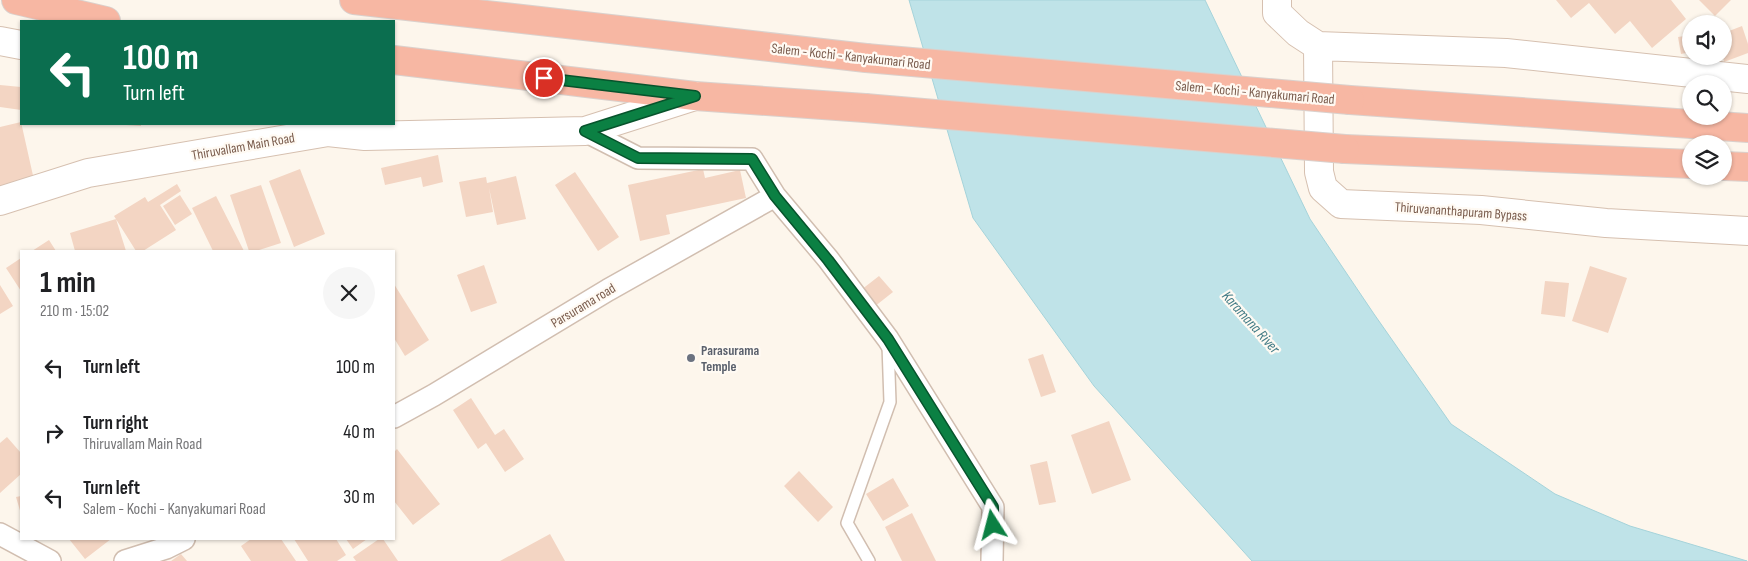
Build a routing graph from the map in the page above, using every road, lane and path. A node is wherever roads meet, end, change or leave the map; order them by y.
1 (16, 0) edge
2 (354, 0) edge
3 (1277, 0) edge
4 (102, 20) edge
5 (0, 41) edge
6 (20, 45) edge
7 (1318, 46) junction
8 (395, 60) edge
9 (1748, 79) edge
10 (695, 96) junction
11 (1748, 128) edge
12 (360, 130) edge
13 (585, 131) junction
14 (1682, 164) edge
15 (1732, 166) edge
16 (1748, 167) edge
17 (775, 196) junction
18 (0, 202) edge
19 (1748, 231) edge
20 (888, 339) junction
21 (395, 416) edge
22 (0, 534) edge
23 (182, 540) edge
24 (50, 561) edge
25 (125, 561) edge
26 (869, 561) edge
27 (992, 561) edge

1 - 4 highway
2 - 11 highway, Salem - Kochi - Kanyakumari Road, bridge
3 - 7 street
5 - 6 street
7 - 9 street
7 - 19 street, Thiruvananthapuram Bypass
8 - 10 highway
10 - 13 street, Thiruvallam Main Road
10 - 14 highway, bridge
12 - 13 street, Thiruvallam Main Road
12 - 18 street, Thiruvallam Main Road
13 - 17 street
15 - 16 highway
17 - 20 street
17 - 21 street, Parsurama road
20 - 26 lane
20 - 27 street
22 - 24 street
23 - 25 street

